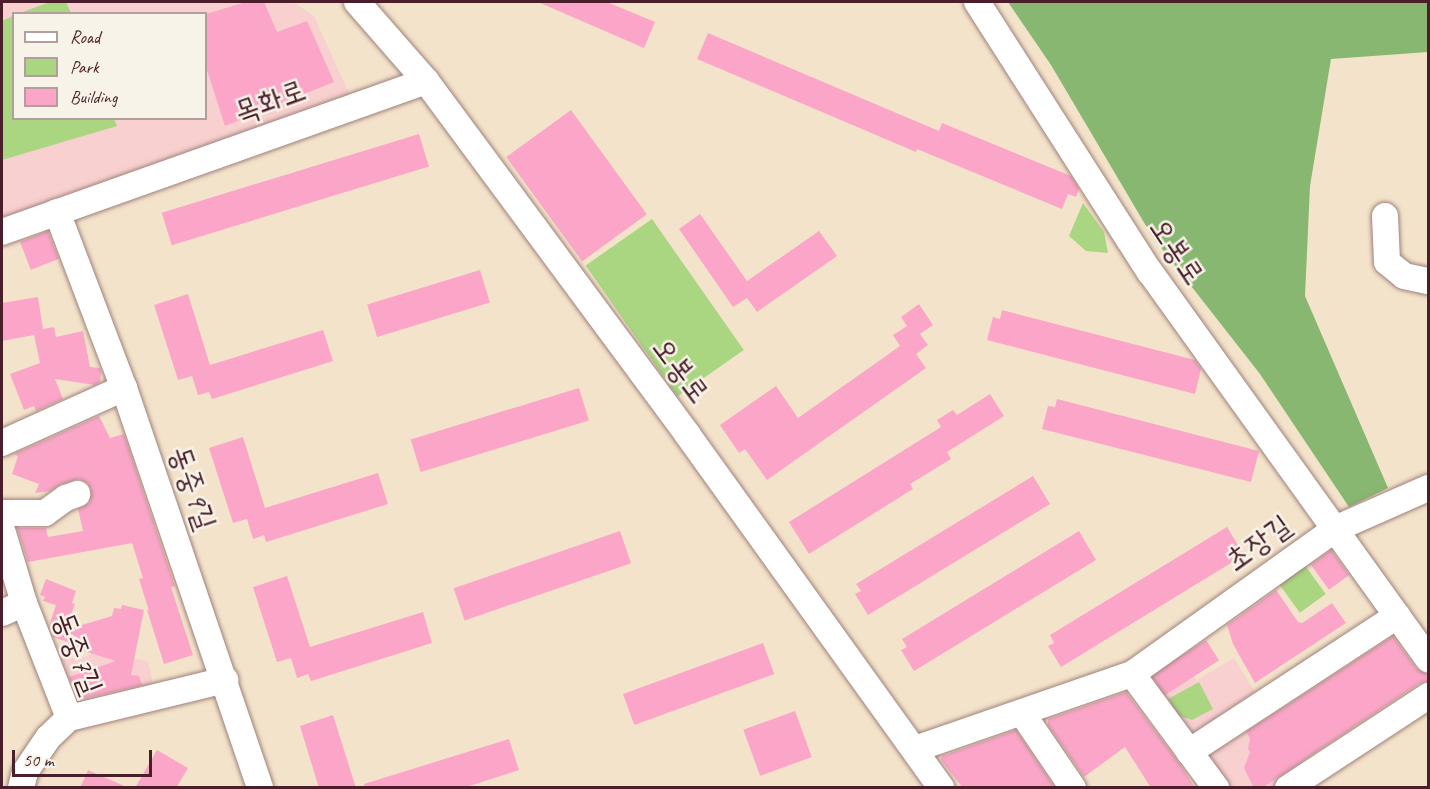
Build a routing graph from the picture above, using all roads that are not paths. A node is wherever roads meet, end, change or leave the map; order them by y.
1 (357, 2) edge
2 (977, 2) edge
3 (426, 81) junction
4 (57, 212) junction
5 (1385, 216) dead end
6 (2, 232) edge
7 (1428, 281) edge
8 (124, 388) junction
9 (2, 443) edge
10 (1428, 488) edge
11 (77, 494) dead end
12 (2, 513) edge
13 (1335, 529) junction
14 (2, 530) edge
15 (13, 608) edge
16 (1397, 615) junction
17 (1428, 659) edge
18 (1132, 674) junction
19 (225, 680) junction
20 (1428, 696) edge
21 (1022, 713) junction
22 (69, 718) junction
23 (915, 749) junction
24 (1190, 752) junction
25 (21, 788) edge
26 (260, 788) edge
27 (941, 788) edge
28 (1073, 788) edge
29 (1216, 788) edge
30 (1288, 788) edge

1 - 3 street, 오봉로
2 - 13 street, 오봉로
3 - 4 street, 목화로
3 - 23 street, 오봉로
4 - 6 street, 목화로
4 - 8 street, 동중9길
5 - 7 street
8 - 9 street
8 - 19 street, 동중9길
10 - 13 street
11 - 12 street
13 - 16 street, 초장길
13 - 18 street, 초장길
14 - 15 street, 동중7길
15 - 22 street, 동중7길
16 - 17 street, 초장길
16 - 24 street
18 - 21 street, 초장길
18 - 24 street
19 - 22 street
19 - 26 street, 동중9길
20 - 30 street
21 - 23 street, 초장길
21 - 28 street
22 - 25 street, 동중7길
23 - 27 street, 오봉로
24 - 29 street

